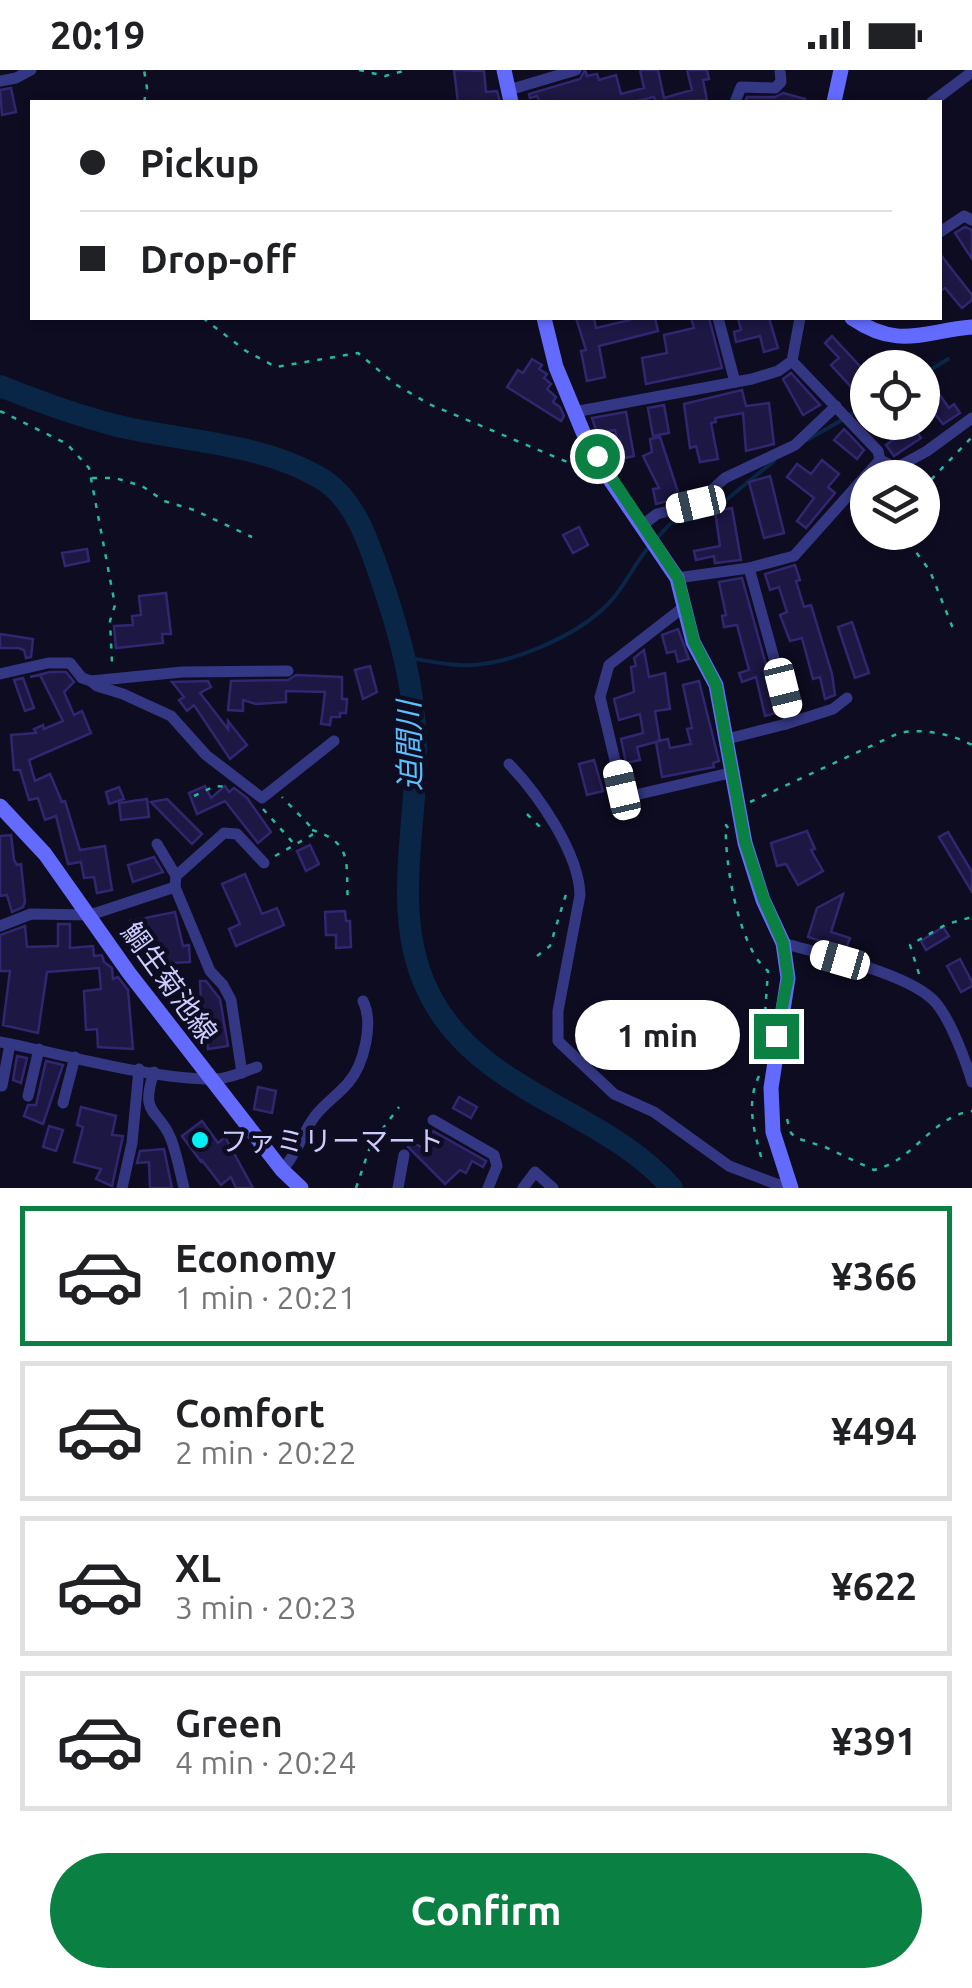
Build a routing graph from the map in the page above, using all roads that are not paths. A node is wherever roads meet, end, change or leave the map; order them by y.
1 (31, 70) edge
2 (504, 70) edge
3 (576, 70) edge
4 (780, 70) edge
5 (841, 70) edge
6 (972, 72) edge
7 (0, 81) edge
8 (510, 96) edge
9 (736, 100) edge
10 (834, 100) edge
11 (935, 100) edge
12 (972, 220) edge
13 (942, 231) edge
14 (544, 320) edge
15 (719, 320) edge
16 (800, 320) edge
17 (859, 320) edge
18 (972, 327) edge
19 (792, 362) junction
20 (735, 382) junction
21 (836, 406) junction
22 (574, 412) junction
23 (972, 418) edge
24 (880, 460) edge
25 (909, 460) edge
26 (850, 493) edge
27 (641, 526) junction
28 (749, 568) junction
29 (678, 578) junction
30 (685, 606) junction
31 (288, 670) dead end
32 (0, 674) edge
33 (92, 680) junction
34 (847, 698) dead end
35 (786, 724) junction
36 (727, 739) junction
37 (334, 741) dead end
38 (509, 764) dead end
39 (734, 772) junction
40 (0, 806) edge
41 (157, 844) dead end
42 (264, 863) road end
43 (175, 881) junction
44 (90, 914) junction
45 (0, 926) edge
46 (783, 943) junction
47 (363, 1001) dead end
48 (5, 1043) edge
49 (39, 1049) junction
50 (75, 1056) junction
51 (257, 1066) dead end
52 (140, 1069) junction
53 (154, 1072) junction
54 (242, 1073) junction
55 (212, 1080) junction
56 (972, 1082) edge
57 (2, 1086) edge
58 (28, 1096) dead end
59 (63, 1103) dead end
60 (433, 1120) dead end
61 (404, 1155) dead end
62 (282, 1170) junction
63 (790, 1187) edge
64 (122, 1188) edge
65 (184, 1188) edge
66 (301, 1188) edge
67 (398, 1188) edge
68 (488, 1188) edge
69 (523, 1188) edge
70 (553, 1188) edge

1 - 7 street
2 - 8 street
3 - 8 street
4 - 9 street
5 - 10 street
6 - 11 street
12 - 13 street
14 - 22 street
15 - 20 street
16 - 19 street
17 - 18 street
19 - 20 street
19 - 21 street
20 - 22 street
21 - 24 street
21 - 27 street
22 - 27 street
23 - 25 street
26 - 28 street
27 - 29 street
28 - 29 street
28 - 35 street
29 - 30 street
30 - 36 street
30 - 39 street
31 - 33 street
32 - 33 street
33 - 37 street
34 - 35 street
35 - 36 street
36 - 39 street
38 - 63 street
39 - 46 street
40 - 44 street, 鯛生菊池線
41 - 43 street
42 - 43 street
43 - 44 street
43 - 54 street
44 - 45 street
44 - 55 street, 鯛生菊池線
46 - 56 street
46 - 63 street
47 - 62 street
48 - 49 street
48 - 57 street
49 - 50 street
49 - 58 street
50 - 52 street
50 - 59 street
51 - 54 street
52 - 53 street
52 - 64 street
53 - 55 street
53 - 65 street
54 - 55 street
55 - 62 street, 鯛生菊池線
60 - 68 street
61 - 67 street
62 - 66 street, 鯛生菊池線
69 - 70 street

